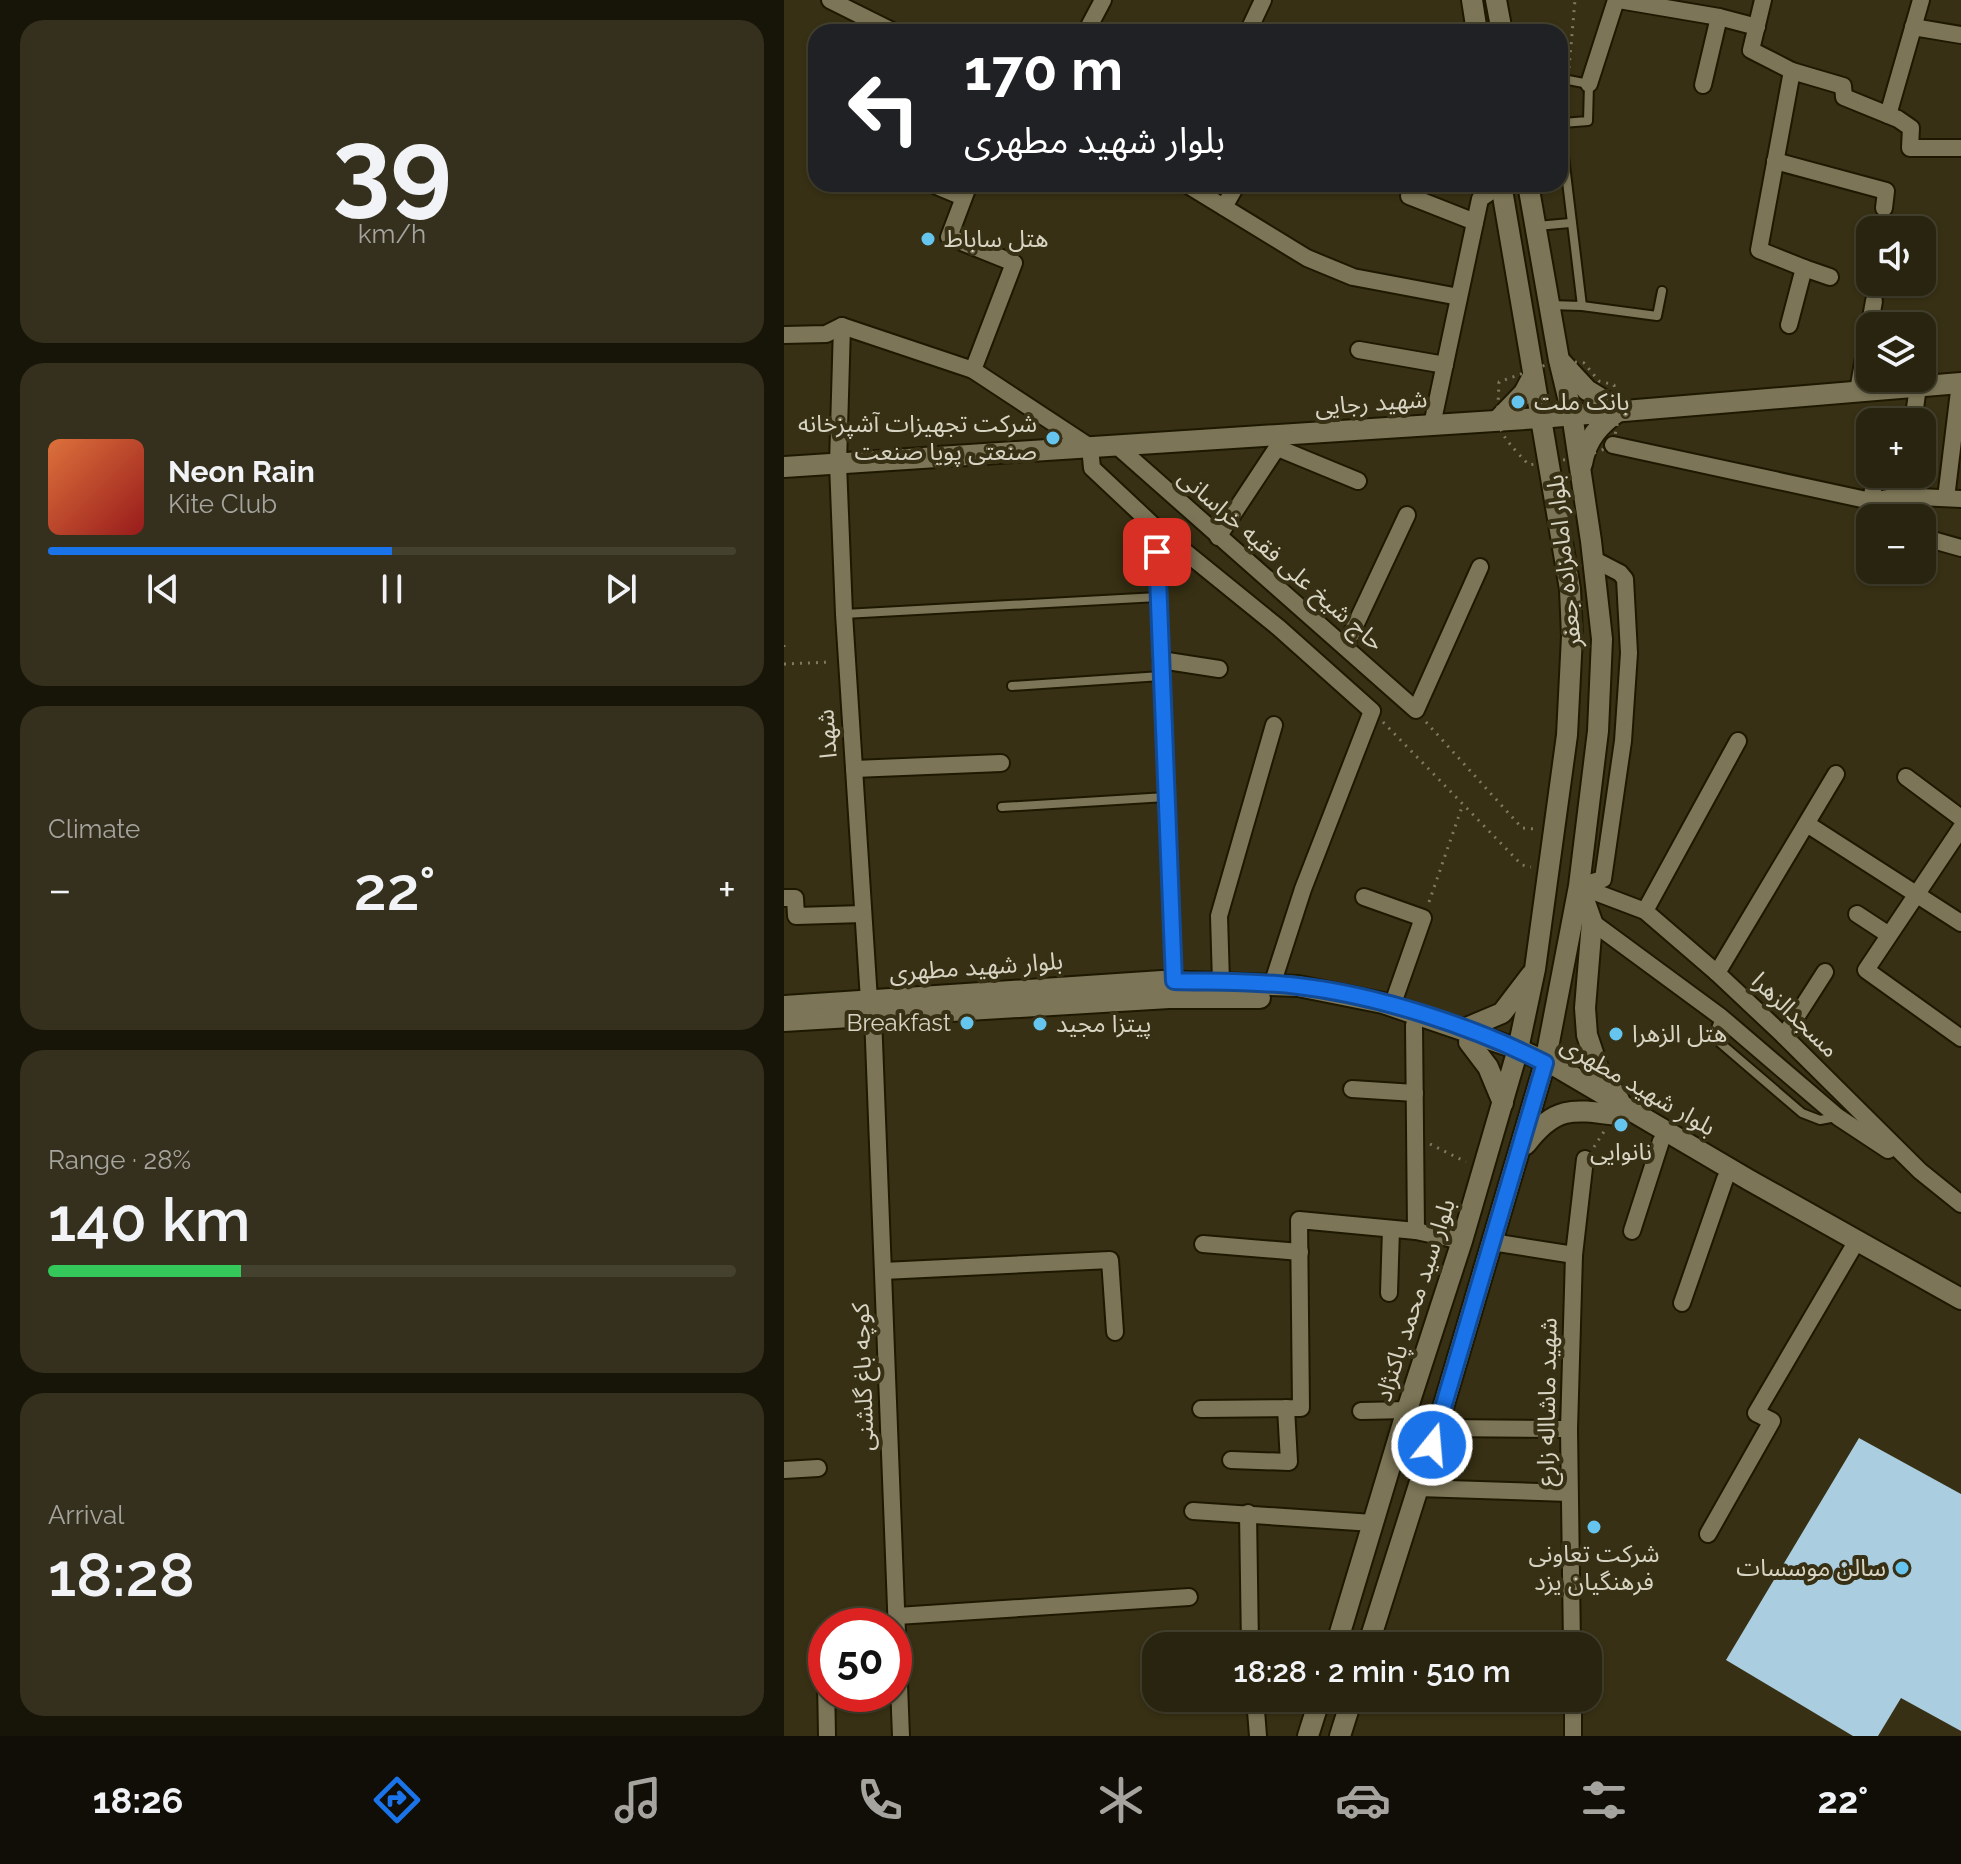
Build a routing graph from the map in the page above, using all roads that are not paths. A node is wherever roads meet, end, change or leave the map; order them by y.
1 (830, 0) edge
2 (1103, 0) edge
3 (1263, 0) edge
4 (1472, 0) edge
5 (1496, 0) edge
6 (1617, 0) edge
7 (1763, 0) edge
8 (1921, 0) edge
9 (1719, 17) junction
10 (878, 24) edge
11 (1090, 24) edge
12 (1252, 24) edge
13 (1476, 24) edge
14 (1500, 24) edge
15 (1757, 27) junction
16 (1913, 27) junction
17 (1961, 35) edge
18 (1792, 71) junction
19 (1568, 80) road end
20 (1589, 84) junction
21 (1703, 85) dead end
22 (1888, 115) junction
23 (1568, 122) edge
24 (1961, 148) edge
25 (1775, 161) junction
26 (966, 192) edge
27 (1199, 192) edge
28 (1232, 192) edge
29 (1490, 192) edge
30 (1503, 192) edge
31 (1530, 192) edge
32 (1567, 192) edge
33 (1409, 196) dead end
34 (1224, 207) junction
35 (1884, 208) dead end
36 (1475, 222) junction
37 (1570, 223) junction
38 (1536, 226) junction
39 (1804, 268) junction
40 (1830, 277) dead end
41 (1662, 291) dead end
42 (1459, 297) junction
43 (1874, 301) dead end
44 (1550, 305) junction
45 (1582, 306) junction
46 (1872, 312) edge
47 (1789, 325) dead end
48 (842, 326) junction
49 (784, 335) edge
50 (1556, 339) junction
51 (1528, 344) junction
52 (1359, 350) dead end
53 (1559, 360) junction
54 (1445, 365) junction
55 (973, 370) junction
56 (1533, 376) junction
57 (1960, 383) edge
58 (1936, 385) edge
59 (1856, 391) edge
60 (1620, 410) junction
61 (1572, 414) junction
62 (1540, 418) junction
63 (1498, 420) junction
64 (1432, 425) junction
65 (1282, 441) junction
66 (1116, 445) junction
67 (1613, 445) dead end
68 (1090, 447) junction
69 (1546, 450) junction
70 (838, 464) junction
71 (784, 467) edge
72 (1581, 472) junction
73 (1955, 476) edge
74 (1358, 481) dead end
75 (1873, 488) edge
76 (1954, 499) edge
77 (1871, 501) junction
78 (1875, 504) edge
79 (1407, 515) dead end
80 (1157, 529) junction
81 (1218, 537) junction
82 (1936, 541) edge
83 (1961, 548) edge
84 (1593, 559) junction
85 (1480, 567) dead end
86 (1158, 597) junction
87 (844, 614) junction
88 (1345, 647) junction
89 (1161, 668) junction
90 (1219, 669) dead end
91 (1012, 686) dead end
92 (1274, 725) dead end
93 (1738, 741) dead end
94 (1001, 763) dead end
95 (854, 769) junction
96 (1836, 774) dead end
97 (1906, 777) dead end
98 (1166, 797) junction
99 (1002, 807) dead end
100 (1961, 818) edge
101 (1807, 824) junction
102 (1958, 840) edge
103 (1579, 886) junction
104 (1917, 893) junction
105 (1364, 897) dead end
106 (784, 898) edge
107 (1645, 911) junction
108 (863, 914) junction
109 (1857, 914) dead end
110 (1592, 922) junction
111 (1961, 923) edge
112 (1889, 935) junction
113 (1535, 969) junction
114 (1825, 972) dead end
115 (1717, 973) junction
116 (1174, 981) junction
117 (1221, 982) junction
118 (1272, 985) junction
119 (784, 1006) edge
120 (1392, 1006) junction
121 (871, 1008) junction
122 (784, 1021) edge
123 (1414, 1025) junction
124 (1960, 1035) edge
125 (1466, 1036) junction
126 (1784, 1036) junction
127 (1516, 1056) junction
128 (1544, 1069) junction
129 (1352, 1089) dead end
130 (1415, 1093) junction
131 (1503, 1103) junction
132 (1623, 1113) junction
133 (1661, 1141) junction
134 (1521, 1151) junction
135 (1585, 1159) road end
136 (1920, 1171) junction
137 (1725, 1179) junction
138 (1961, 1204) edge
139 (1391, 1229) junction
140 (1416, 1231) junction
141 (1632, 1231) dead end
142 (1462, 1241) junction
143 (1492, 1242) junction
144 (1203, 1244) dead end
145 (1852, 1249) junction
146 (1300, 1252) junction
147 (1574, 1255) junction
148 (883, 1271) junction
149 (1389, 1293) dead end
150 (1961, 1299) edge
151 (1682, 1303) dead end
152 (1961, 1312) edge
153 (1115, 1332) dead end
154 (1294, 1408) junction
155 (1201, 1409) dead end
156 (1407, 1410) junction
157 (1361, 1411) dead end
158 (1437, 1428) junction
159 (1569, 1429) junction
160 (1393, 1456) junction
161 (1231, 1460) dead end
162 (1426, 1463) junction
163 (818, 1468) dead end
164 (784, 1470) edge
165 (1418, 1488) junction
166 (1569, 1493) junction
167 (1193, 1511) dead end
168 (1248, 1513) junction
169 (1373, 1523) junction
170 (1708, 1534) dead end
171 (1189, 1597) dead end
172 (897, 1608) edge
173 (912, 1615) edge
174 (1250, 1632) edge
175 (1340, 1632) edge
176 (1372, 1632) edge
177 (1572, 1632) edge
178 (827, 1712) edge
179 (899, 1712) edge
180 (1256, 1712) edge
181 (1316, 1712) edge
182 (1348, 1712) edge
183 (1573, 1712) edge
184 (827, 1736) edge
185 (901, 1736) edge
186 (1258, 1736) edge
187 (1308, 1736) edge
188 (1340, 1736) edge
189 (1573, 1736) edge

1 - 10 street
2 - 11 street
3 - 12 street
4 - 13 main road
5 - 14 main road
6 - 9 street
6 - 20 street
7 - 15 street
8 - 16 street
9 - 15 street
9 - 21 street
15 - 18 street
16 - 17 street
16 - 22 street
18 - 22 street
18 - 25 street
19 - 20 lane
20 - 23 lane
22 - 24 street
25 - 35 street
25 - 39 street
26 - 55 street
27 - 34 street
28 - 34 street
29 - 36 street
30 - 51 main road, بلوار امامزاده جعفر
31 - 38 main road, بلوار امامزاده جعفر
32 - 37 lane
33 - 36 street
34 - 42 street
36 - 42 street
37 - 38 lane
37 - 45 lane
38 - 44 main road, بلوار امامزاده جعفر
39 - 40 street
39 - 47 street
41 - 45 lane
42 - 54 street
43 - 46 street
44 - 45 lane
44 - 50 main road, بلوار امامزاده جعفر
48 - 49 street
48 - 55 street
48 - 70 street, شهدا
50 - 51 main road
50 - 53 main road, بلوار امامزاده جعفر
51 - 56 main road, بلوار امامزاده جعفر
52 - 54 street
53 - 60 main road
53 - 61 main road, بلوار امامزاده جعفر
54 - 64 street
55 - 68 street
56 - 62 main road, بلوار امامزاده جعفر
56 - 63 main road
57 - 58 main road, شهید رجایی
57 - 73 street
59 - 60 main road, شهید رجایی
60 - 61 main road, شهید رجایی
60 - 72 main road
61 - 62 main road, شهید رجایی
61 - 72 main road, بلوار امامزاده جعفر
62 - 63 main road, شهید رجایی
62 - 69 main road, بلوار امامزاده جعفر
63 - 64 main road, شهید رجایی
63 - 69 main road
64 - 65 main road, شهید رجایی
65 - 66 main road, شهید رجایی
65 - 74 street
65 - 81 street
66 - 68 main road, شهید رجایی
66 - 81 street, حاج شیخ علی فقیه خراسانی
67 - 77 street
68 - 70 main road, شهید رجایی
68 - 80 street
69 - 113 main road, بلوار امامزاده جعفر
70 - 71 main road, شهید رجایی
70 - 87 street, شهدا
72 - 84 main road, بلوار امامزاده جعفر
73 - 76 street
75 - 77 street
76 - 77 street
77 - 78 street
79 - 88 street
80 - 86 lane
80 - 118 street
81 - 88 street, حاج شیخ علی فقیه خراسانی
82 - 83 street
84 - 103 main road, بلوار امامزاده جعفر
84 - 103 street
85 - 88 street, حاج شیخ علی فقیه خراسانی
86 - 87 lane
86 - 89 lane
87 - 95 street, شهدا
89 - 90 street
89 - 91 lane
89 - 98 lane
92 - 117 street
93 - 107 street
94 - 95 street
95 - 108 street, شهدا
96 - 101 street
97 - 100 street
98 - 99 lane
98 - 116 lane
101 - 104 street
101 - 115 street
102 - 104 street
103 - 107 street, مسجدالزهرا
103 - 110 main road
103 - 128 main road, بلوار امامزاده جعفر
104 - 111 street
104 - 112 street
105 - 120 street
106 - 108 street
107 - 115 street, مسجدالزهرا
108 - 121 street, شهدا
109 - 112 street
110 - 132 main road
110 - 136 street
112 - 124 street
113 - 125 main road
113 - 127 main road, بلوار امامزاده جعفر
114 - 126 street
115 - 126 street, مسجدالزهرا
116 - 117 main road, بلوار شهید مطهری
116 - 121 main road, بلوار شهید مطهری
117 - 118 main road, بلوار شهید مطهری
118 - 120 main road, بلوار شهید مطهری
119 - 121 main road, بلوار شهید مطهری
120 - 125 main road, بلوار شهید مطهری
121 - 122 main road, بلوار شهید مطهری
121 - 123 main road, بلوار شهید مطهری
121 - 148 street, کوچه باغ گلشنی
123 - 125 main road, بلوار شهید مطهری
123 - 130 street
125 - 127 main road, بلوار شهید مطهری
125 - 131 main road
126 - 136 street, مسجدالزهرا
127 - 128 main road, بلوار شهید مطهری
127 - 131 main road, بلوار سید محمد پاکنژاد
128 - 132 main road, بلوار شهید مطهری
128 - 134 main road
129 - 130 street
130 - 140 street
131 - 142 main road, بلوار سید محمد پاکنژاد
132 - 133 main road, بلوار شهید مطهری
132 - 134 main road
132 - 150 main road, بلوار شهید مطهری
133 - 137 main road, بلوار شهید مطهری
133 - 141 street
134 - 143 main road
135 - 147 street, شهید ماشااله زارع
136 - 138 street, مسجدالزهرا
137 - 145 main road, بلوار شهید مطهری
137 - 151 street
139 - 140 street
139 - 146 street
139 - 149 street
140 - 142 street
142 - 156 main road, بلوار سید محمد پاکنژاد
143 - 147 street
143 - 158 main road
144 - 146 street
145 - 152 main road, بلوار شهید مطهری
145 - 170 street
146 - 154 street
147 - 159 street, شهید ماشااله زارع
148 - 153 street
148 - 172 street, کوچه باغ گلشنی
154 - 155 street
154 - 161 street
156 - 157 street
156 - 160 main road, بلوار سید محمد پاکنژاد
158 - 159 street
158 - 162 main road
159 - 166 street, شهید ماشااله زارع
160 - 162 main road
160 - 169 main road, بلوار سید محمد پاکنژاد
162 - 165 main road
163 - 164 street
165 - 166 street
165 - 176 main road
166 - 177 street, شهید ماشااله زارع
167 - 168 street
168 - 169 street
168 - 174 street
169 - 175 main road, بلوار سید محمد پاکنژاد
171 - 173 street
178 - 184 street
179 - 185 street, کوچه باغ گلشنی
180 - 186 street
181 - 187 main road
182 - 188 main road
183 - 189 street

